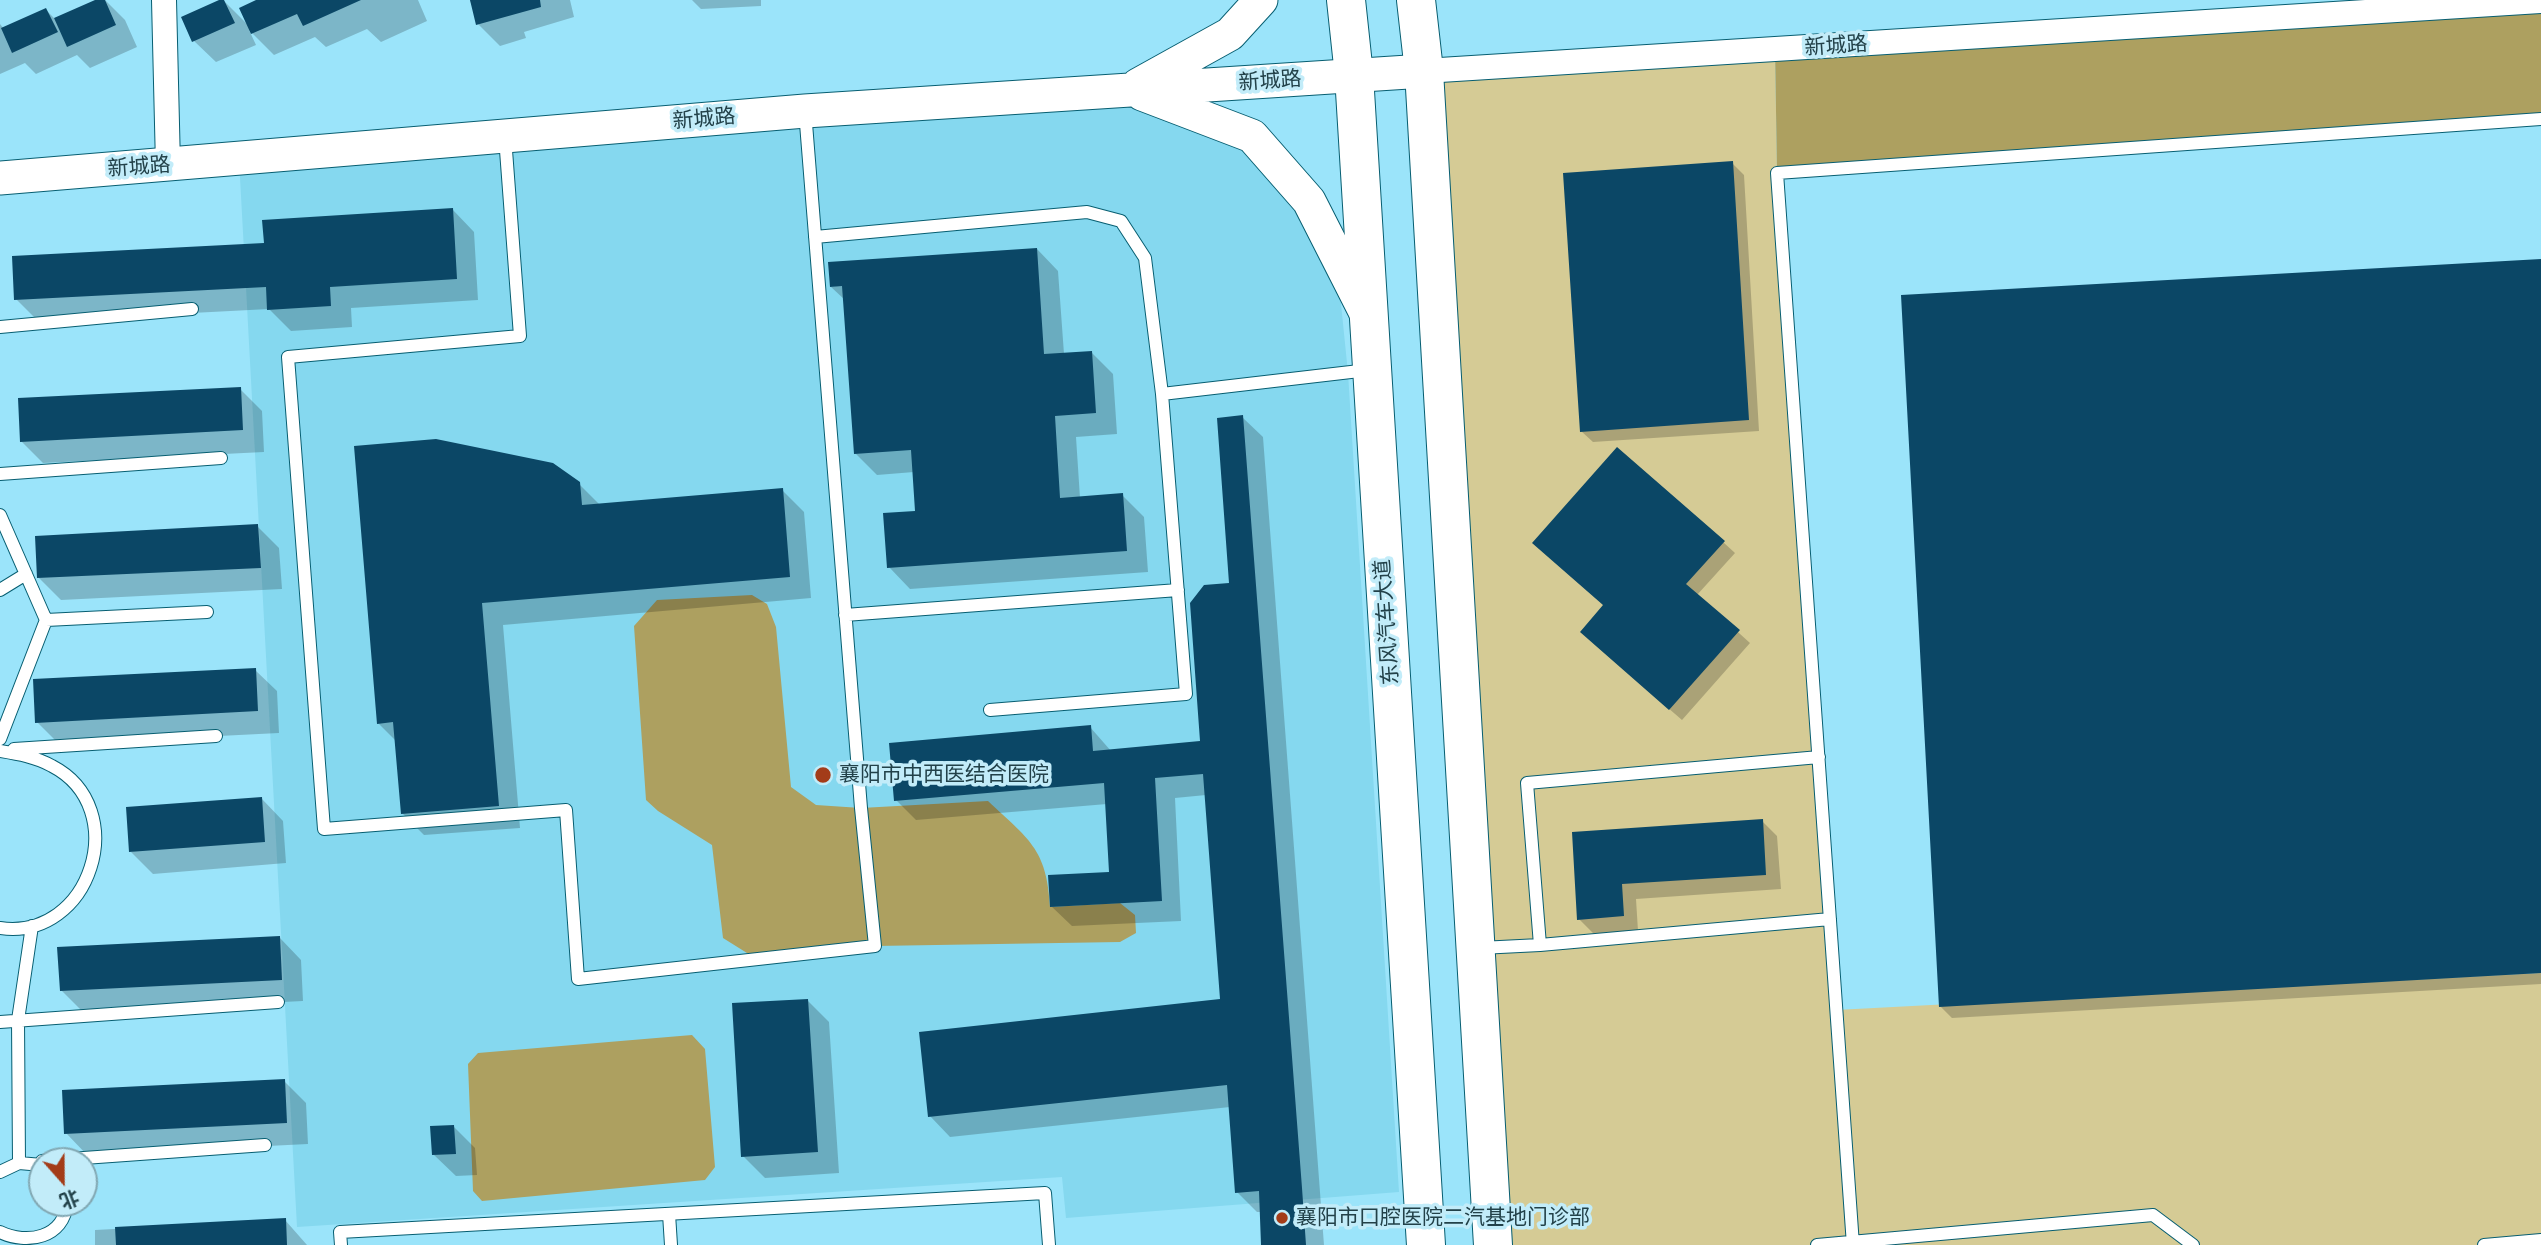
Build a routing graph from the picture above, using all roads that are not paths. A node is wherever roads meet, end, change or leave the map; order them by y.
1 (164, 0) edge
2 (1261, 0) edge
3 (1346, 0) edge
4 (1416, 0) edge
5 (2541, 1) edge
6 (1424, 71) junction
7 (1354, 75) junction
8 (1130, 89) junction
9 (806, 110) junction
10 (2541, 119) edge
11 (505, 136) junction
12 (168, 165) junction
13 (0, 178) edge
14 (815, 237) junction
15 (192, 309) dead end
16 (1369, 319) junction
17 (0, 327) edge
18 (1372, 370) junction
19 (1162, 394) junction
20 (221, 458) dead end
21 (0, 474) edge
22 (0, 515) edge
23 (26, 574) junction
24 (0, 590) edge
25 (1178, 590) junction
26 (206, 612) dead end
27 (845, 615) junction
28 (46, 620) junction
29 (990, 710) dead end
30 (216, 736) dead end
31 (0, 740) edge
32 (0, 751) edge
33 (1819, 757) junction
34 (1830, 919) junction
35 (32, 926) junction
36 (0, 928) edge
37 (1539, 945) junction
38 (1476, 948) junction
39 (278, 1002) dead end
40 (18, 1020) junction
41 (0, 1022) edge
42 (265, 1145) dead end
43 (98, 1158) edge
44 (0, 1163) edge
45 (19, 1163) junction
46 (28, 1163) edge
47 (0, 1172) edge
48 (669, 1214) junction
49 (62, 1217) edge
50 (0, 1232) edge
51 (2541, 1240) edge
52 (1853, 1243) edge
53 (341, 1245) edge
54 (671, 1245) edge
55 (1049, 1245) edge
56 (1426, 1245) edge
57 (1493, 1245) edge
58 (1817, 1245) edge
59 (2193, 1245) edge
60 (2484, 1245) edge

1 - 12 street
2 - 8 street
3 - 7 main road, 东风汽车大道
4 - 6 main road
5 - 6 street, 新城路
6 - 7 street, 新城路
6 - 38 main road
7 - 8 street, 新城路
7 - 16 main road, 东风汽车大道
8 - 9 street, 新城路
8 - 16 street
9 - 11 street, 新城路
9 - 14 lane
10 - 33 lane
11 - 12 street, 新城路
11 - 27 lane
12 - 13 street, 新城路
14 - 19 lane
14 - 27 lane
15 - 17 lane
16 - 18 main road, 东风汽车大道
18 - 19 lane
18 - 56 main road, 东风汽车大道
19 - 25 lane
20 - 21 lane
22 - 23 lane
23 - 24 lane
23 - 28 lane
25 - 27 lane
25 - 29 lane
26 - 28 lane
28 - 31 lane
30 - 32 lane
32 - 35 lane
33 - 34 lane
33 - 37 lane
34 - 37 lane
34 - 52 lane
35 - 36 lane
35 - 40 lane
37 - 38 lane
38 - 57 main road
39 - 40 lane
40 - 41 lane
40 - 45 lane
42 - 43 lane
44 - 45 lane
45 - 46 lane
45 - 47 lane
48 - 53 lane
48 - 54 lane
48 - 55 lane
49 - 50 lane
51 - 60 lane
52 - 58 lane
52 - 59 lane

